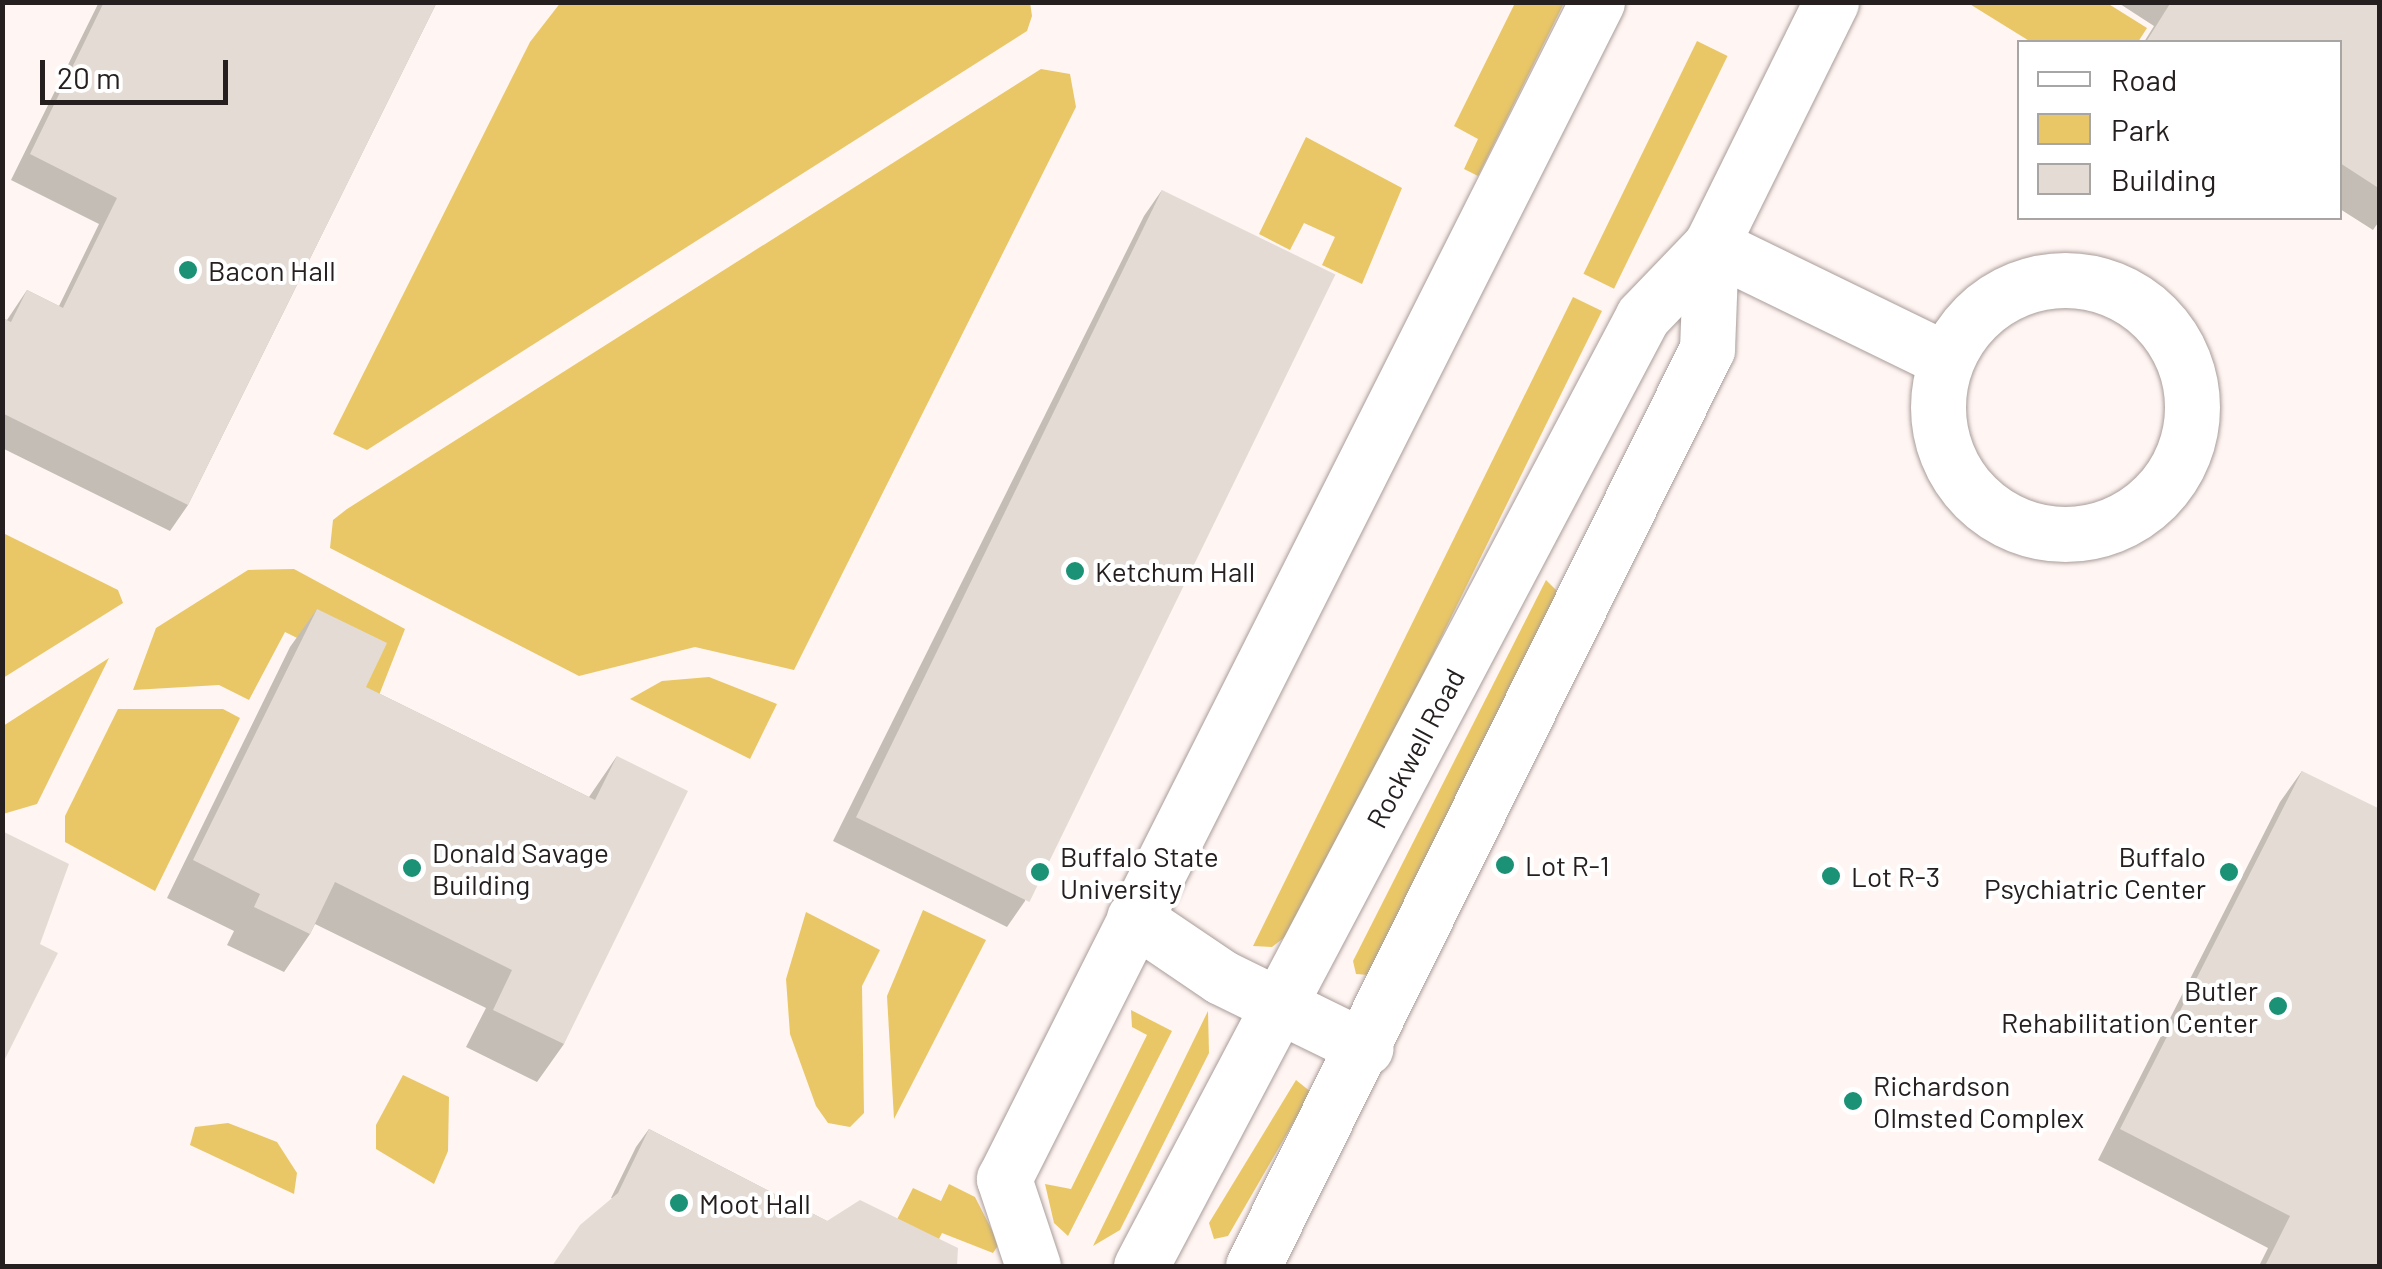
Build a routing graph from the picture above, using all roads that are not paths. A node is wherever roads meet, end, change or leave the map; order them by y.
1 (1597, 2) edge
2 (1831, 2) edge
3 (1711, 245) junction
4 (1945, 358) junction
5 (1134, 918) junction
6 (1279, 1005) junction
7 (1366, 1048) junction
8 (1033, 1266) edge
9 (1141, 1266) edge
10 (1253, 1266) edge

1 - 5 street
2 - 3 street, Rockwell Road
3 - 4 street
3 - 6 street, Rockwell Road
3 - 7 street, Rockwell Road
4 - 4 street
5 - 6 street
5 - 8 street
6 - 7 street
6 - 9 street, Rockwell Road
7 - 10 street, Rockwell Road

